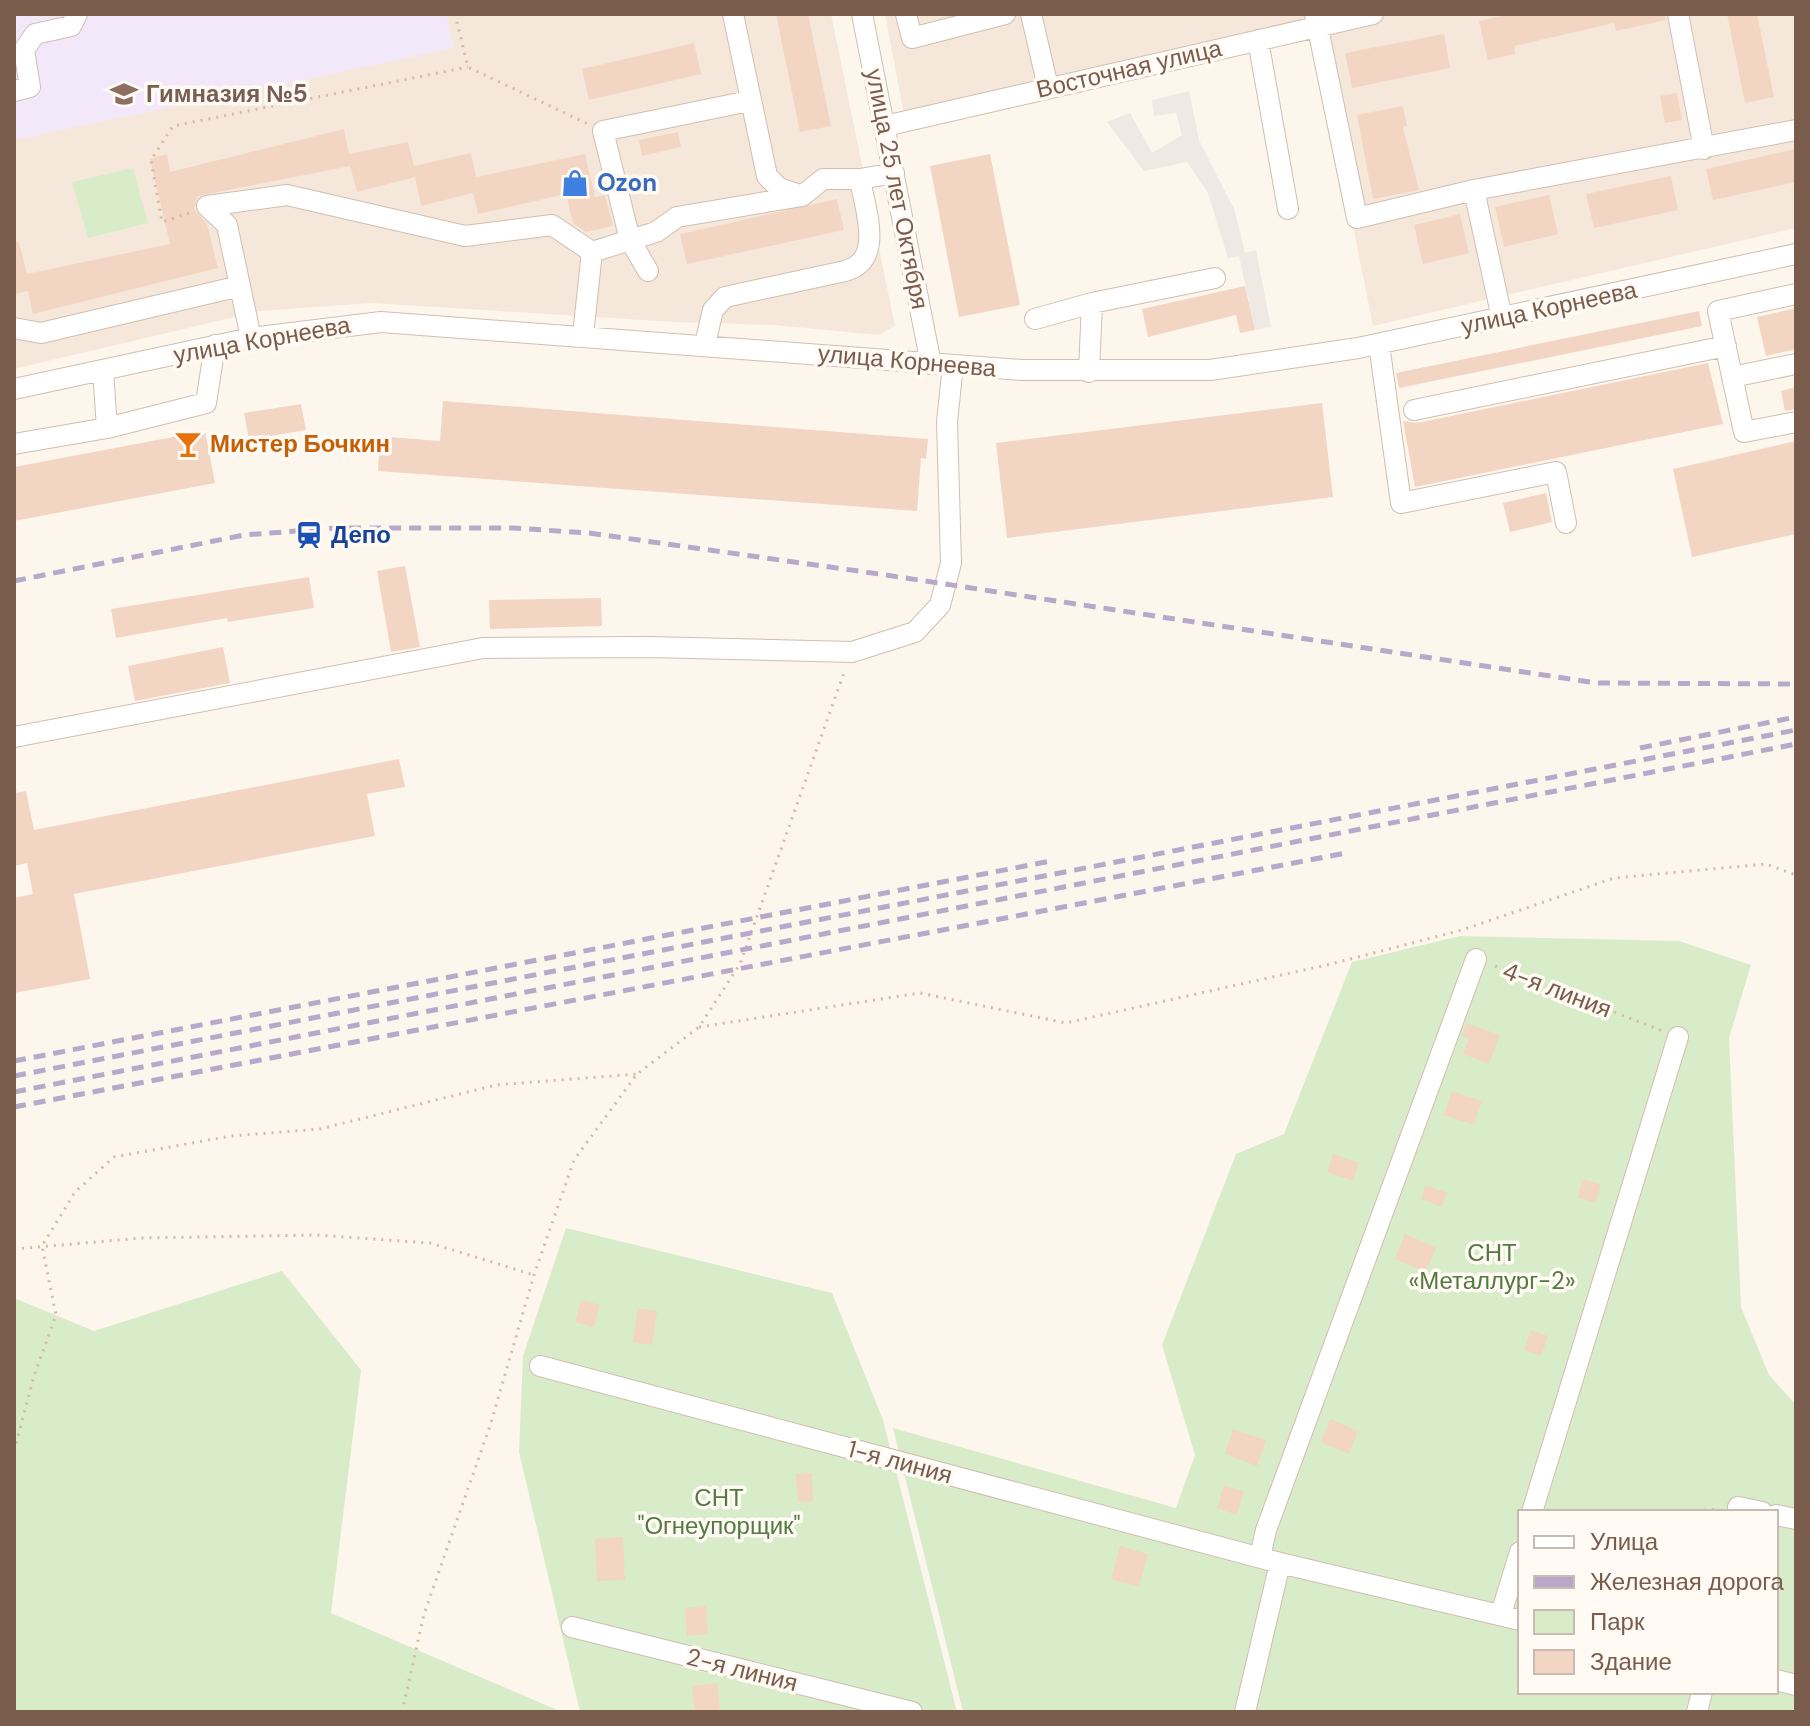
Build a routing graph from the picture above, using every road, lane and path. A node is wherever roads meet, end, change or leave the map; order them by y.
1 (77, 14) edge
2 (455, 14) edge
3 (733, 14) edge
4 (862, 14) edge
5 (906, 14) edge
6 (1005, 14) edge
7 (1031, 14) edge
8 (1373, 14) edge
9 (1678, 14) edge
10 (1316, 20) edge
11 (1258, 40) junction
12 (468, 67) junction
13 (1048, 87) junction
14 (14, 91) edge
15 (749, 101) junction
16 (885, 126) junction
17 (1796, 130) edge
18 (603, 131) junction
19 (1704, 149) junction
20 (894, 173) junction
21 (860, 179) junction
22 (1474, 190) junction
23 (802, 196) junction
24 (207, 206) junction
25 (1288, 209) dead end
26 (630, 240) junction
27 (592, 252) junction
28 (1796, 254) edge
29 (648, 271) dead end
30 (1215, 278) dead end
31 (240, 286) junction
32 (1796, 294) edge
33 (1092, 303) junction
34 (1502, 318) junction
35 (1035, 319) dead end
36 (14, 328) edge
37 (583, 335) junction
38 (251, 338) junction
39 (705, 344) junction
40 (1379, 344) junction
41 (215, 345) junction
42 (1726, 346) junction
43 (931, 364) junction
44 (1796, 364) edge
45 (953, 365) junction
46 (103, 370) junction
47 (1089, 372) junction
48 (1732, 377) junction
49 (14, 389) edge
50 (1414, 410) dead end
51 (1796, 422) edge
52 (107, 428) junction
53 (14, 444) edge
54 (1566, 523) dead end
55 (852, 652) junction
56 (14, 737) edge
57 (1796, 875) edge
58 (1476, 959) joint
59 (699, 1027) junction
60 (1678, 1037) joint
61 (637, 1074) junction
62 (42, 1246) junction
63 (14, 1249) edge
64 (534, 1275) junction
65 (540, 1366) dead end
66 (14, 1451) edge
67 (1738, 1507) joint
68 (1533, 1510) edge
69 (1703, 1510) edge
70 (1752, 1510) edge
71 (1270, 1560) junction
72 (1518, 1565) edge
73 (1510, 1617) edge
74 (572, 1627) dead end
75 (402, 1712) edge
76 (912, 1712) edge
77 (1245, 1712) edge

1 - 14 street
2 - 12 path
3 - 15 street
4 - 16 street, улица 25 лет Октября
5 - 6 street
7 - 13 street
8 - 10 street, Восточная улица
9 - 19 street
10 - 11 street, Восточная улица
10 - 22 street
11 - 13 street, Восточная улица
11 - 25 street
12 - 18 path
12 - 24 path
13 - 16 street, Восточная улица
15 - 18 street
15 - 23 street
16 - 20 street, улица 25 лет Октября
17 - 19 street
18 - 26 street
19 - 22 street
20 - 21 street
20 - 43 street, улица 25 лет Октября
21 - 23 street
21 - 39 street
22 - 34 street
23 - 26 street
24 - 27 street
24 - 31 street
26 - 27 street
26 - 29 street
27 - 37 street
28 - 34 street, улица Корнеева
30 - 33 street
31 - 36 street
31 - 38 street
32 - 42 street
33 - 35 street
33 - 47 street
34 - 40 street, улица Корнеева
37 - 38 street, улица Корнеева
37 - 39 street, улица Корнеева
38 - 41 street, улица Корнеева
39 - 43 street, улица Корнеева
40 - 47 street, улица Корнеева
40 - 54 street
41 - 46 street, улица Корнеева
41 - 52 street
42 - 48 street
42 - 50 street
43 - 45 street, улица Корнеева
44 - 48 street
45 - 47 street, улица Корнеева
45 - 55 street
46 - 49 street, улица Корнеева
46 - 52 street
48 - 51 street
52 - 53 street
55 - 56 street
55 - 59 path
57 - 59 path
58 - 60 path, 4-я линия
58 - 71 street, 4-я линия
59 - 61 path
60 - 68 street
61 - 62 path
61 - 64 path
62 - 63 path
62 - 64 path
62 - 66 path
64 - 75 path
65 - 71 street, 1-я линия
67 - 69 path
67 - 70 street
71 - 73 street, 1-я линия
71 - 77 street, 4-я линия
72 - 73 street
74 - 76 street, 2-я линия

